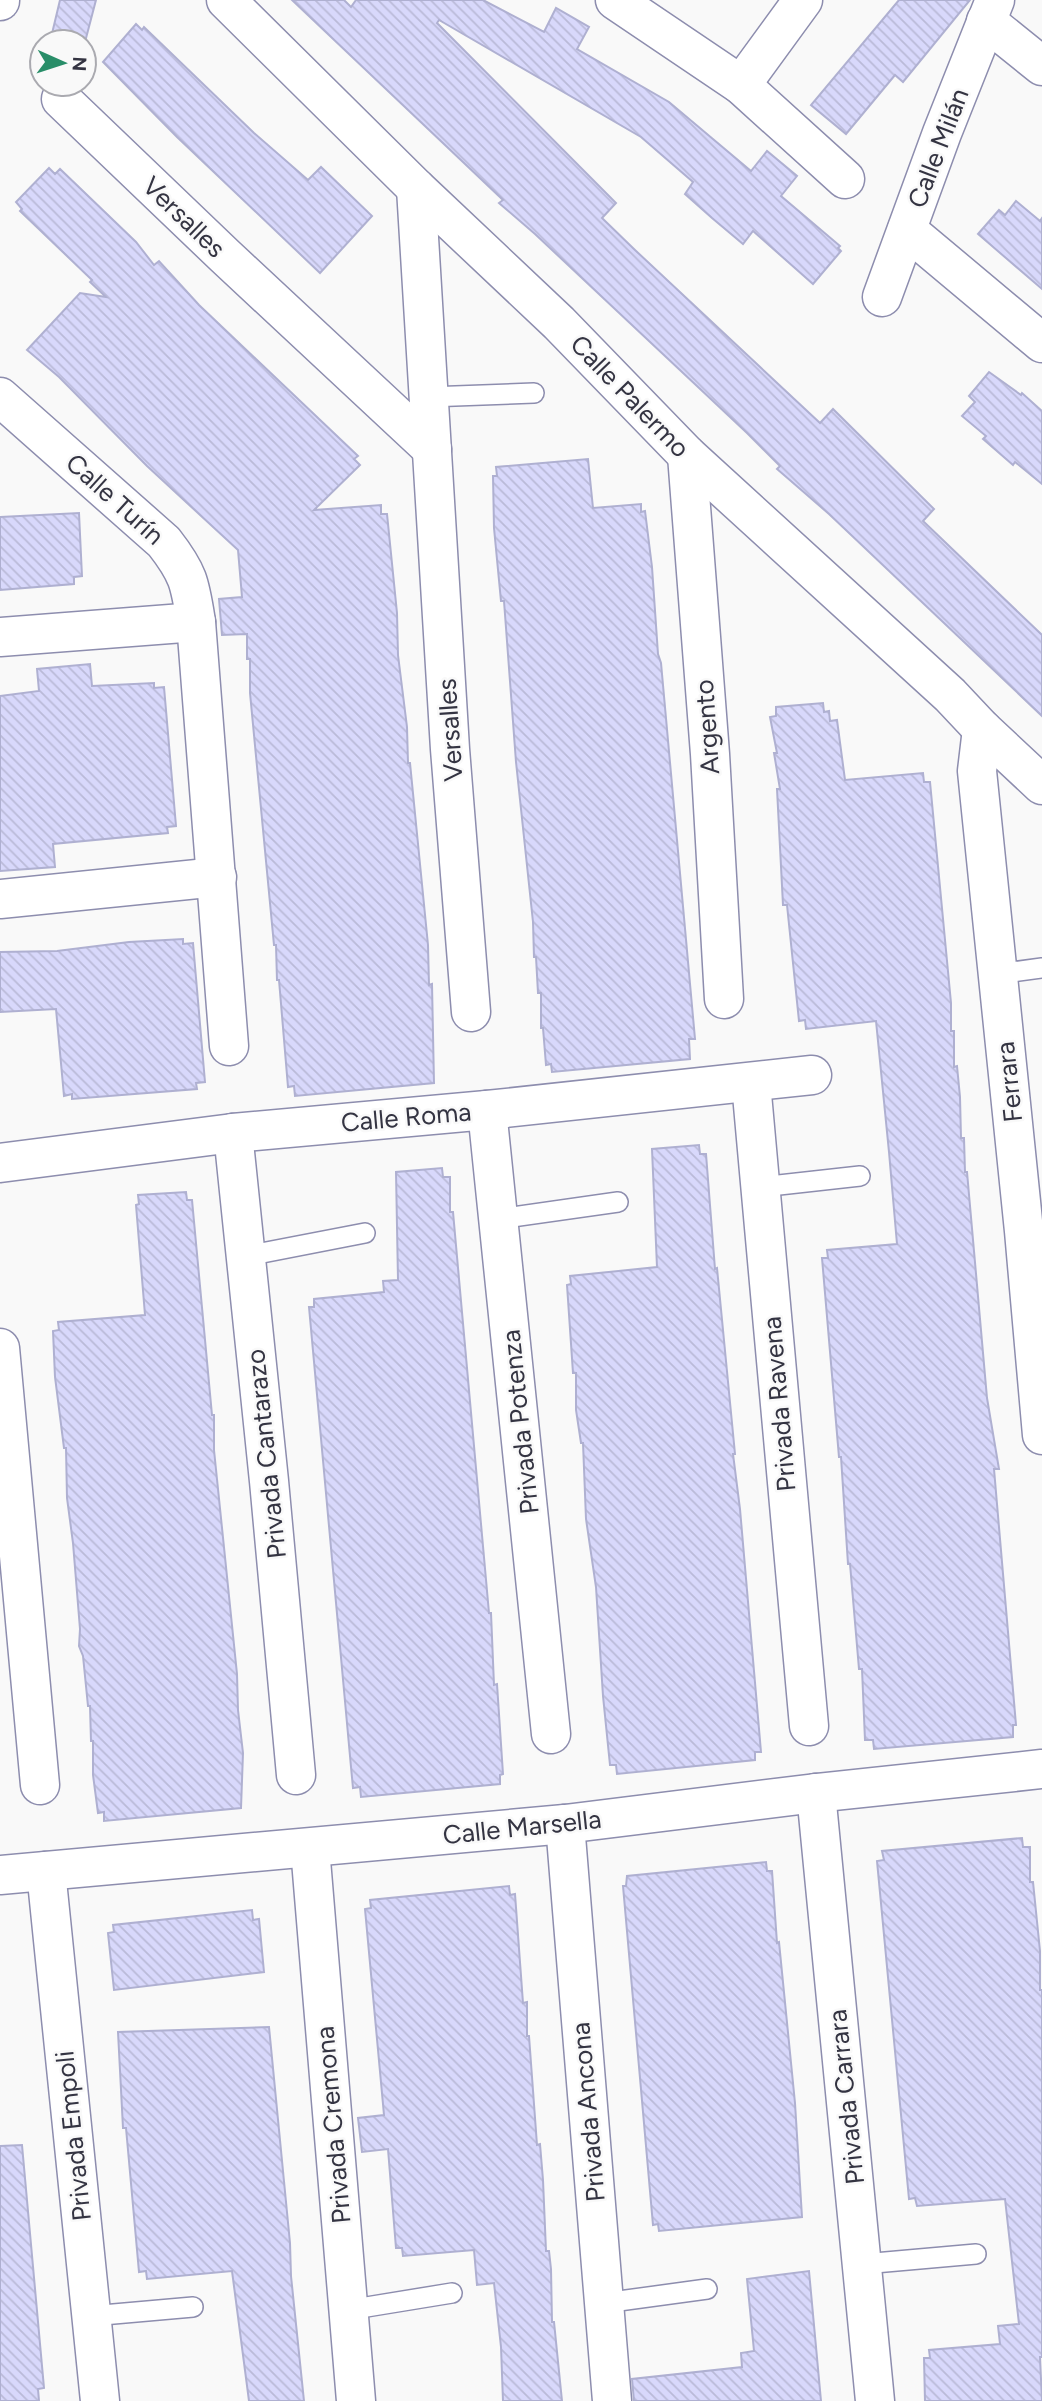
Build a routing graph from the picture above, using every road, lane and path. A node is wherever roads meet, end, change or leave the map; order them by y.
1 (226, 0) edge
2 (615, 0) edge
3 (803, 0) edge
4 (990, 11) edge
5 (1042, 66) edge
6 (741, 85) junction
7 (61, 99) dead end
8 (845, 179) dead end
9 (416, 188) junction
10 (907, 230) junction
11 (882, 296) dead end
12 (1042, 343) edge
13 (534, 393) dead end
14 (0, 397) edge
15 (428, 397) junction
16 (432, 449) junction
17 (687, 455) junction
18 (197, 622) junction
19 (0, 637) edge
20 (982, 729) junction
21 (1042, 785) edge
22 (218, 877) junction
23 (0, 900) edge
24 (1042, 968) edge
25 (998, 974) junction
26 (724, 999) dead end
27 (471, 1012) dead end
28 (229, 1046) dead end
29 (812, 1075) dead end
30 (751, 1083) junction
31 (487, 1110) junction
32 (233, 1133) junction
33 (0, 1163) edge
34 (860, 1176) dead end
35 (761, 1187) junction
36 (618, 1202) dead end
37 (498, 1219) junction
38 (365, 1233) dead end
39 (246, 1256) junction
40 (0, 1349) edge
41 (1042, 1435) edge
42 (12, 1605) edge
43 (809, 1726) dead end
44 (551, 1734) dead end
45 (1042, 1769) edge
46 (296, 1775) dead end
47 (40, 1785) dead end
48 (816, 1793) junction
49 (565, 1824) junction
50 (310, 1848) junction
51 (47, 1871) junction
52 (0, 1875) edge
53 (976, 2255) dead end
54 (863, 2264) junction
55 (707, 2289) dead end
56 (452, 2293) dead end
57 (604, 2303) junction
58 (193, 2307) dead end
59 (348, 2310) junction
60 (91, 2316) junction
61 (100, 2401) edge
62 (356, 2401) edge
63 (612, 2401) edge
64 (876, 2401) edge

1 - 9 street, Calle Palermo
2 - 6 street
3 - 6 street
4 - 5 street
4 - 10 street, Calle Milán
6 - 8 street
7 - 16 street, Versalles
9 - 15 street, Versalles
9 - 17 street, Calle Palermo
10 - 11 street, Calle Milán
10 - 12 street
13 - 15 lane
14 - 18 street, Calle Turín
15 - 16 street, Versalles
16 - 27 street, Versalles
17 - 20 street, Calle Palermo
17 - 26 street, Argento
18 - 19 street
18 - 22 street, Calle Turín
20 - 21 street, Calle Palermo
20 - 25 street, Ferrara
22 - 23 street
22 - 28 street, Calle Turín
24 - 25 lane
25 - 41 street, Ferrara
29 - 30 street, Calle Roma
30 - 31 street, Calle Roma
30 - 35 street, Privada Ravena
31 - 32 street, Calle Roma
31 - 37 street, Privada Potenza
32 - 33 street, Calle Roma
32 - 39 street, Privada Cantarazo
34 - 35 lane
35 - 43 street, Privada Ravena
36 - 37 lane
37 - 44 street, Privada Potenza
38 - 39 lane
39 - 46 street, Privada Cantarazo
40 - 42 street
42 - 47 street
45 - 48 street, Calle Marsella
48 - 49 street, Calle Marsella
48 - 54 street, Privada Carrara
49 - 50 street, Calle Marsella
49 - 57 street, Privada Ancona
50 - 51 street, Calle Marsella
50 - 59 street, Privada Cremona
51 - 52 street, Calle Marsella
51 - 60 street, Privada Empoli
53 - 54 lane
54 - 64 street, Privada Carrara
55 - 57 lane
56 - 59 lane
57 - 63 street, Privada Ancona
58 - 60 lane
59 - 62 street, Privada Cremona
60 - 61 street, Privada Empoli

